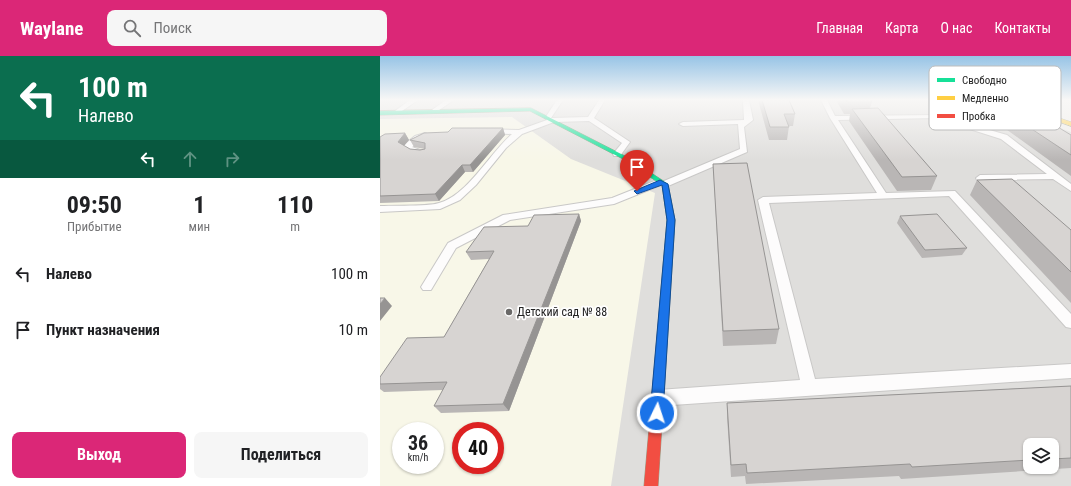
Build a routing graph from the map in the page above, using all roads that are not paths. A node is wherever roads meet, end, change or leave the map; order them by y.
1 (549, 120) edge
2 (553, 120) edge
3 (592, 120) edge
4 (749, 120) edge
5 (834, 120) edge
6 (1061, 121) edge
7 (746, 122) junction
8 (683, 124) dead end
9 (1071, 124) edge
10 (981, 130) edge
11 (478, 131) edge
12 (519, 132) junction
13 (434, 133) edge
14 (425, 153) edge
15 (617, 154) junction
16 (1056, 176) junction
17 (980, 178) edge
18 (662, 183) junction
19 (1071, 188) edge
20 (884, 196) junction
21 (380, 209) edge
22 (427, 287) dead end
23 (1071, 323) edge
24 (1071, 372) edge
25 (809, 387) junction
26 (658, 398) junction
27 (651, 486) edge

1 - 12 lane
2 - 15 street
3 - 15 lane
4 - 7 lane
5 - 20 lane
6 - 9 street
7 - 8 lane
7 - 18 lane
10 - 16 lane
11 - 12 lane
12 - 21 lane
13 - 14 lane
15 - 18 street
16 - 17 lane
16 - 19 lane
18 - 22 lane
18 - 26 street
20 - 23 lane
20 - 25 lane
24 - 25 lane
25 - 26 lane
26 - 27 street

